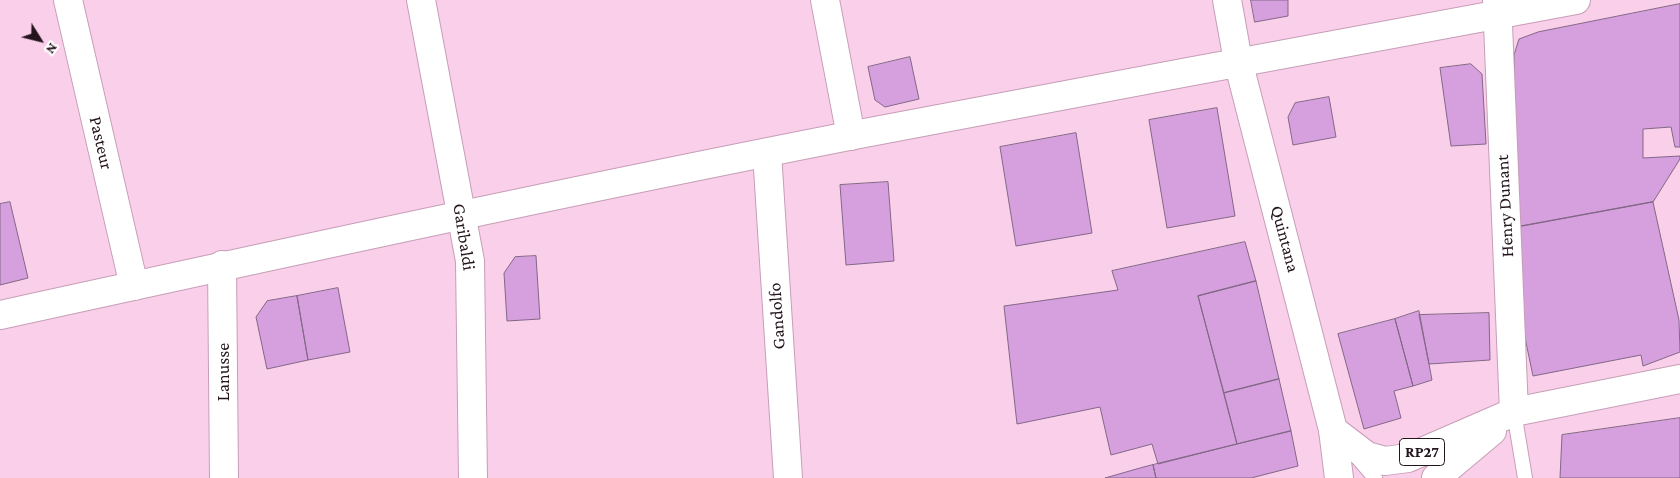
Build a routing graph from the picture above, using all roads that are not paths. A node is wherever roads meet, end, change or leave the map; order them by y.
1 (68, 0) edge
2 (421, 0) edge
3 (825, 0) edge
4 (1227, 0) edge
5 (1576, 0) edge
6 (1496, 8) edge
7 (1238, 62) junction
8 (852, 136) junction
9 (767, 153) junction
10 (462, 216) junction
11 (222, 265) junction
12 (134, 286) junction
13 (0, 315) edge
14 (1680, 379) edge
15 (1514, 412) junction
16 (1333, 430) junction
17 (1337, 474) edge
18 (224, 478) edge
19 (473, 478) edge
20 (788, 478) edge
21 (1375, 478) edge
22 (1436, 478) edge
23 (1525, 478) edge

1 - 12 main road, Pasteur
2 - 10 main road, Garibaldi
3 - 8 main road
4 - 7 main road, Quintana
5 - 6 main road
6 - 7 main road
6 - 15 main road, Henry Dunant
7 - 8 main road
7 - 16 main road, Quintana
8 - 9 main road
9 - 10 main road
9 - 20 main road, Gandolfo
10 - 11 main road
10 - 19 main road, Garibaldi
11 - 12 main road
11 - 18 main road, Lanusse
12 - 13 main road
14 - 15 main road, RP27
15 - 16 main road, RP27
15 - 22 main road, RP27
15 - 23 lane
16 - 17 main road, Quintana
16 - 21 lane

